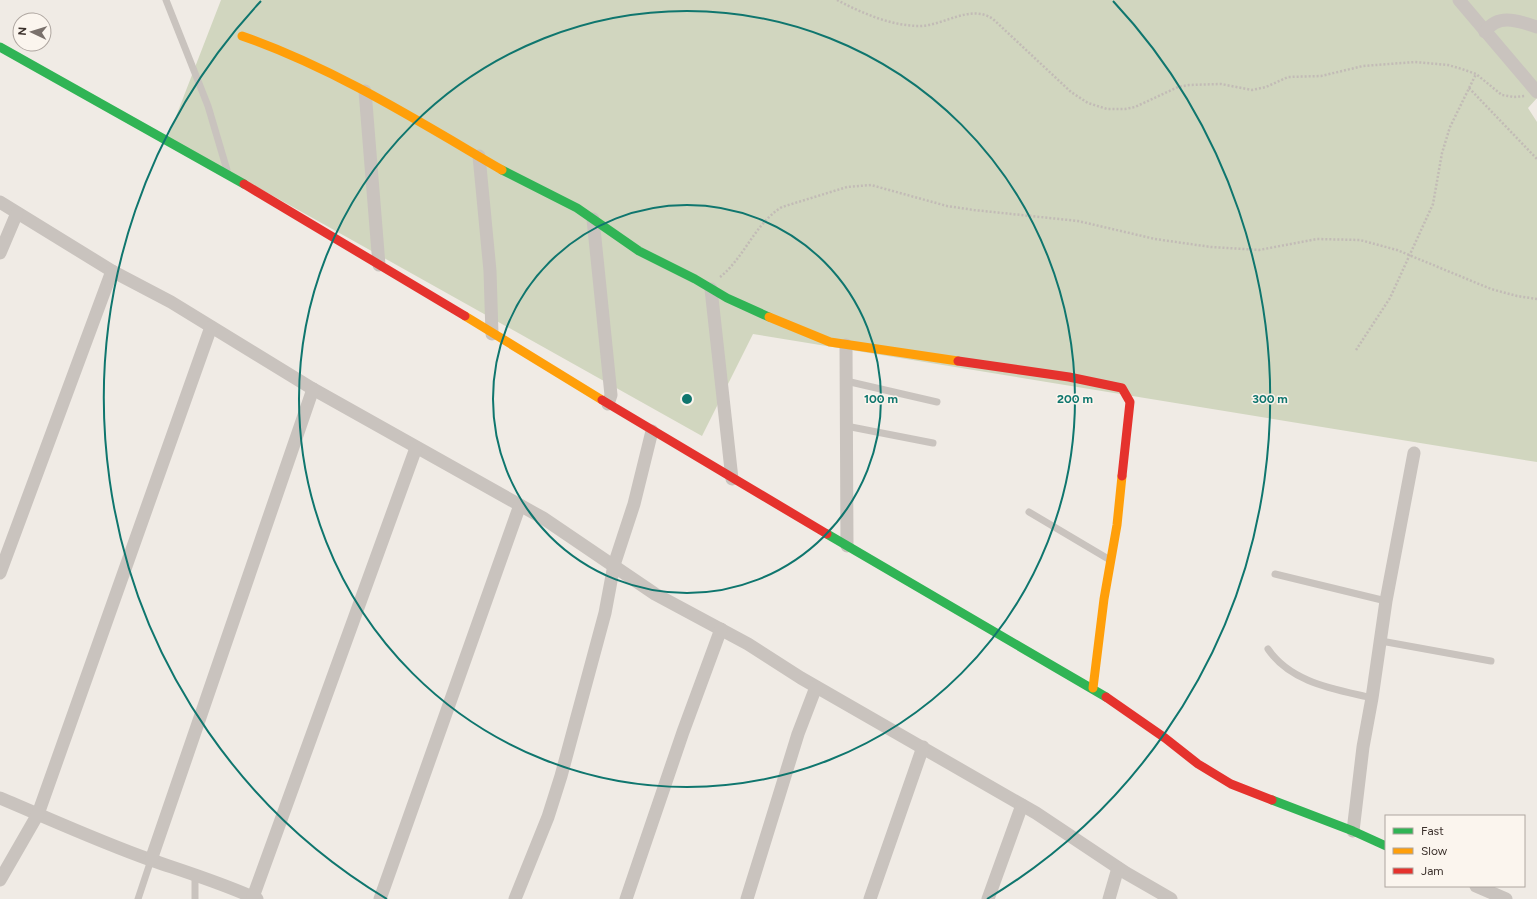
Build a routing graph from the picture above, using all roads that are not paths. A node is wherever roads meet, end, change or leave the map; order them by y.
1 (166, 0) edge
2 (1459, 0) edge
3 (1537, 26) edge
4 (1485, 32) junction
5 (242, 36) dead end
6 (0, 47) edge
7 (365, 90) junction
8 (1534, 94) edge
9 (479, 156) junction
10 (228, 174) junction
11 (0, 202) edge
12 (17, 213) junction
13 (593, 219) junction
14 (0, 253) edge
15 (380, 264) junction
16 (112, 271) junction
17 (711, 288) junction
18 (212, 327) junction
19 (492, 334) junction
20 (846, 345) junction
21 (846, 381) junction
22 (313, 390) junction
23 (937, 402) dead end
24 (608, 404) junction
25 (846, 426) junction
26 (652, 431) junction
27 (933, 443) dead end
28 (416, 448) junction
29 (1414, 453) dead end
30 (732, 479) junction
31 (520, 504) junction
32 (1029, 512) dead end
33 (847, 546) junction
34 (1110, 560) junction
35 (614, 566) junction
36 (0, 573) edge
37 (1275, 574) dead end
38 (1386, 601) junction
39 (721, 629) junction
40 (1381, 641) junction
41 (1268, 649) dead end
42 (1491, 661) dead end
43 (816, 687) junction
44 (1093, 688) junction
45 (1372, 698) junction
46 (923, 747) junction
47 (0, 798) edge
48 (1022, 805) junction
49 (38, 814) junction
50 (1353, 831) junction
51 (1385, 846) edge
52 (150, 860) junction
53 (1118, 868) junction
54 (195, 874) junction
55 (0, 880) edge
56 (1478, 887) edge
57 (255, 898) edge
58 (138, 899) edge
59 (195, 899) edge
60 (380, 899) edge
61 (515, 899) edge
62 (626, 899) edge
63 (746, 899) edge
64 (870, 899) edge
65 (988, 899) edge
66 (1109, 899) edge
67 (1171, 899) edge
68 (1506, 899) edge

1 - 10 lane
2 - 4 street
3 - 4 street
4 - 8 street
5 - 7 street
6 - 10 street
7 - 9 street
7 - 15 street
9 - 13 street
9 - 19 street
10 - 15 street
11 - 12 street
12 - 14 street
12 - 16 street
13 - 17 street
13 - 24 street
15 - 19 street
16 - 18 street
16 - 36 street
17 - 20 street
17 - 30 street
18 - 22 street
18 - 49 street
19 - 24 street
20 - 21 street
20 - 34 street
21 - 23 lane
21 - 25 street
22 - 28 street
22 - 52 street
24 - 26 street
25 - 27 lane
25 - 33 street
26 - 30 street
26 - 35 street
28 - 31 street
28 - 57 street
29 - 38 street
30 - 33 street
31 - 35 street
31 - 60 street
32 - 34 lane
33 - 44 street
34 - 44 street
35 - 39 street
35 - 61 street
37 - 38 lane
38 - 40 street
39 - 43 street
39 - 62 street
40 - 42 lane
40 - 45 street
41 - 45 lane
43 - 46 street
43 - 63 street
44 - 50 street
45 - 50 street
46 - 48 street
46 - 64 street
47 - 49 street
48 - 53 street
48 - 65 street
49 - 52 street
49 - 55 street
50 - 51 street
52 - 54 street
52 - 58 lane
53 - 66 street
53 - 67 street
54 - 57 street
54 - 59 lane
56 - 68 street

